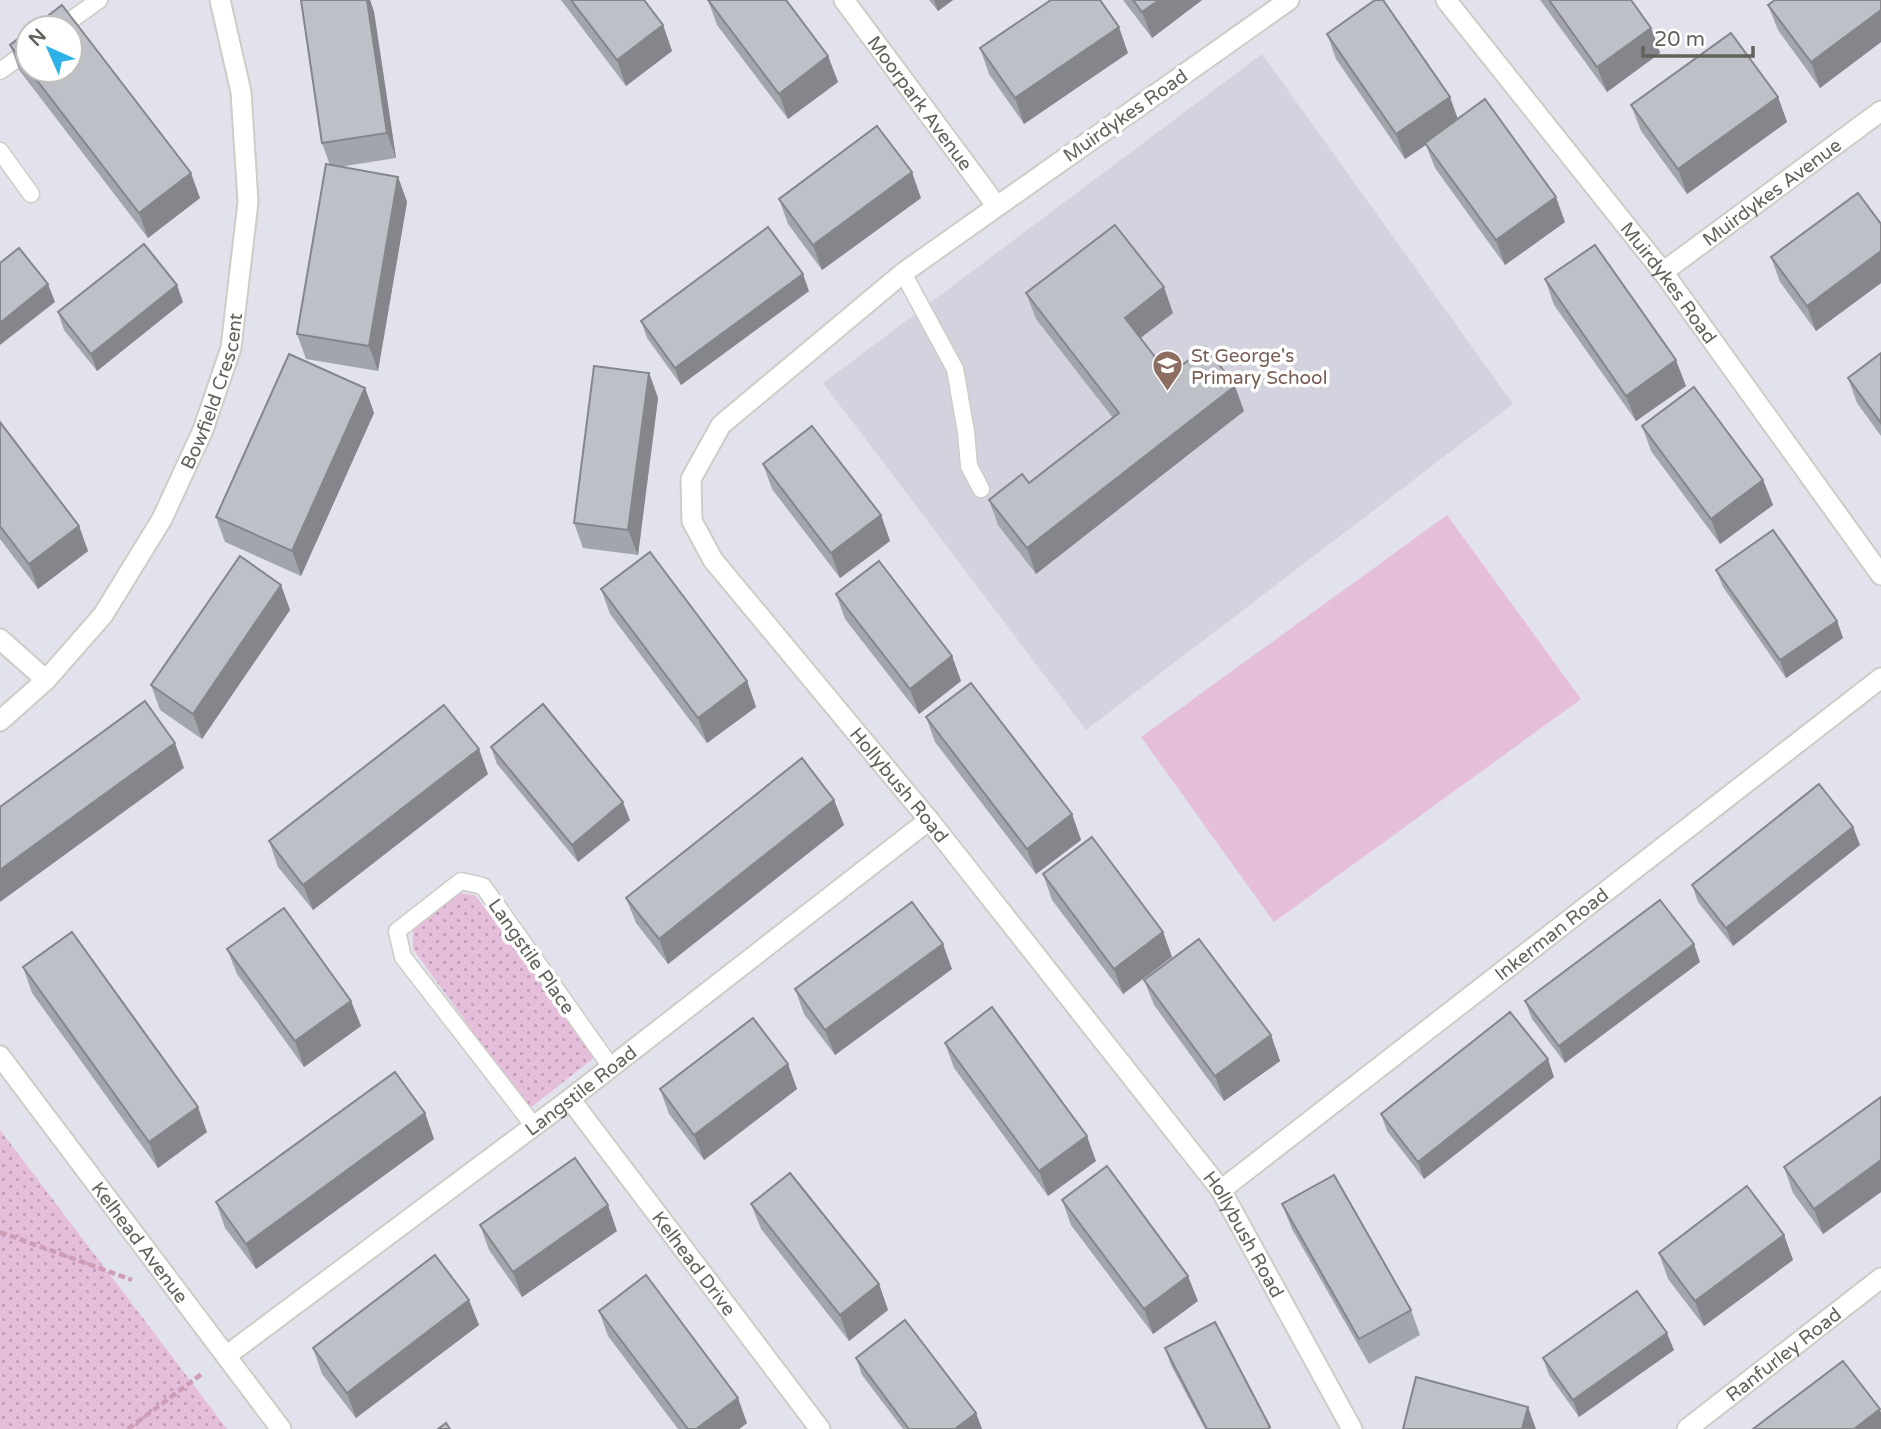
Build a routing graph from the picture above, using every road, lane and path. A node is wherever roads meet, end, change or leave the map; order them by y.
1 (99, 0) edge
2 (220, 0) edge
3 (844, 0) edge
4 (1289, 0) edge
5 (1446, 0) edge
6 (80, 14) edge
7 (1881, 111) edge
8 (0, 151) edge
9 (31, 194) dead end
10 (996, 205) junction
11 (1663, 272) junction
12 (903, 273) junction
13 (981, 489) dead end
14 (1881, 575) edge
15 (0, 639) edge
16 (1881, 678) edge
17 (46, 680) junction
18 (0, 721) edge
19 (929, 820) junction
20 (0, 1056) edge
21 (611, 1067) junction
22 (570, 1099) junction
23 (534, 1126) junction
24 (1221, 1190) junction
25 (0, 1232) edge
26 (1881, 1278) edge
27 (182, 1298) junction
28 (226, 1356) junction
29 (128, 1429) edge
30 (281, 1429) edge
31 (820, 1429) edge
32 (1352, 1429) edge
33 (1687, 1429) edge

1 - 6 lane
2 - 17 street, Bowfield Crescent
3 - 10 street, Moorpark Avenue
4 - 10 street, Muirdykes Road
5 - 11 street, Muirdykes Road
7 - 11 street, Muirdykes Avenue
8 - 9 lane
10 - 12 street, Hollybush Road
11 - 14 street, Muirdykes Road
12 - 13 lane
12 - 19 street, Hollybush Road
15 - 17 street
16 - 24 street, Inkerman Road
17 - 18 street, Bowfield Crescent
19 - 21 street, Langstile Road
19 - 24 street, Hollybush Road
20 - 27 street, Kelhead Avenue
21 - 22 street, Langstile Road
21 - 23 lane, Langstile Place
22 - 23 street, Langstile Road
22 - 31 street, Kelhead Drive
23 - 28 street, Langstile Road
24 - 32 street, Hollybush Road
25 - 27 path
26 - 33 street, Ranfurley Road
27 - 28 street, Kelhead Avenue
28 - 29 path
28 - 30 street, Kelhead Avenue

